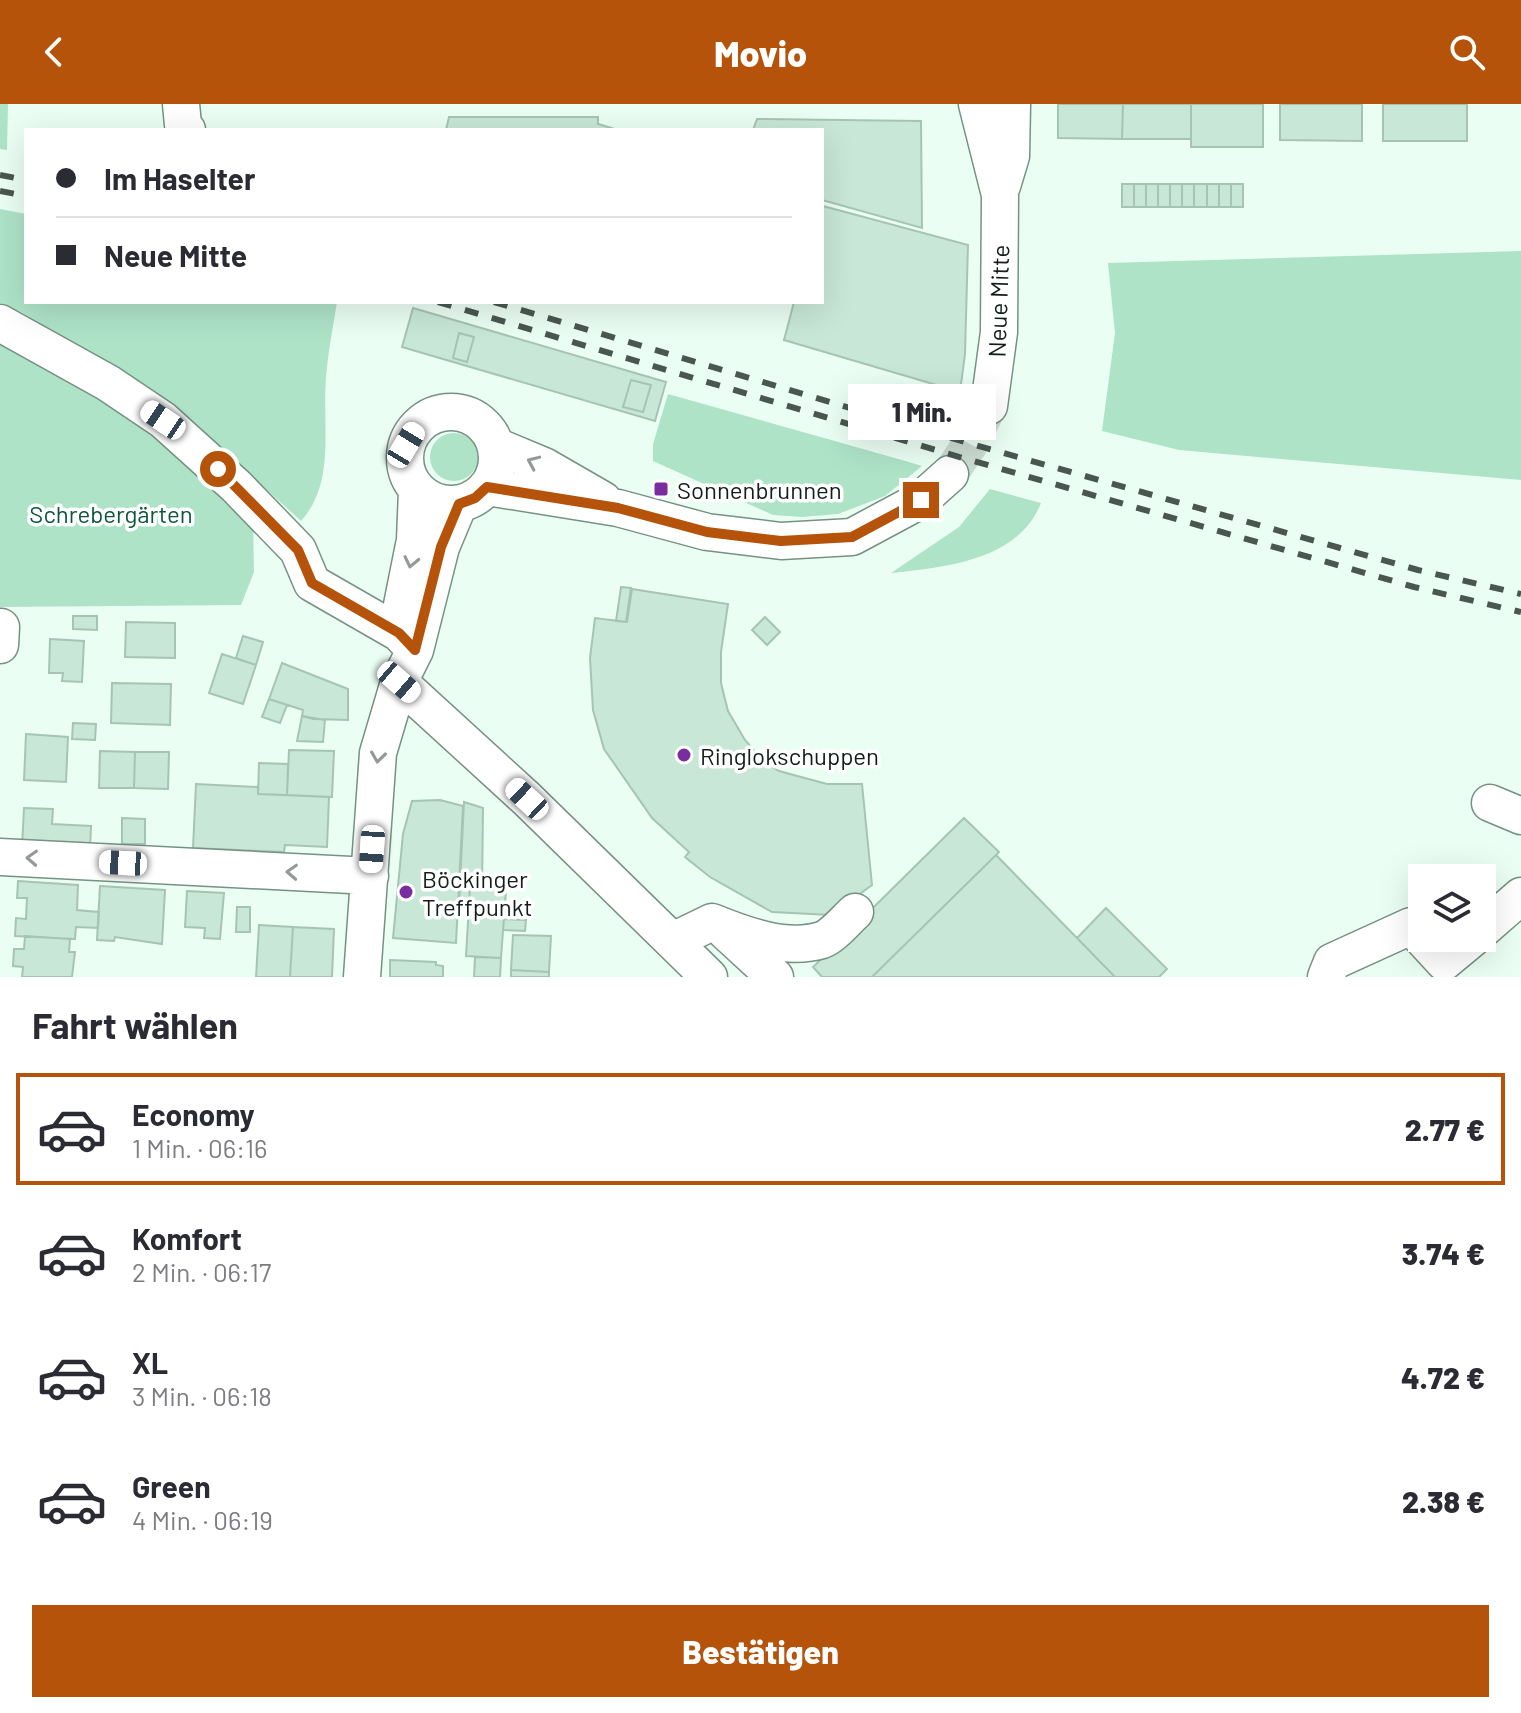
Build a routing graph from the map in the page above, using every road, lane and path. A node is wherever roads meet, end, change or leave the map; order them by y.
1 (181, 104) edge
2 (977, 104) edge
3 (1012, 104) edge
4 (185, 128) edge
5 (1000, 195) junction
6 (0, 323) edge
7 (989, 406) tunnel mouth
8 (496, 446) junction
9 (950, 474) tunnel mouth
10 (417, 490) junction
11 (473, 496) junction
12 (618, 508) junction
13 (1, 627) edge
14 (407, 642) junction
15 (0, 645) edge
16 (399, 682) junction
17 (0, 857) edge
18 (370, 876) junction
19 (1521, 896) edge
20 (855, 912) dead end
21 (1496, 918) edge
22 (712, 922) junction
23 (1408, 927) edge
24 (673, 941) junction
25 (1435, 952) edge
26 (1456, 952) edge
27 (362, 977) edge
28 (709, 977) edge
29 (775, 977) edge
30 (1326, 977) edge

1 - 4 street
2 - 5 street, Neue Mitte
3 - 5 street, Neue Mitte
5 - 7 street, Neue Mitte
6 - 14 street
8 - 10 street
8 - 11 street
12 -> 8 street
9 - 12 street
10 - 11 street
10 -> 14 street
11 - 12 street
11 - 14 street
13 - 15 street
14 - 16 street
16 -> 18 street
16 - 24 street
18 -> 17 street
18 - 27 street
19 - 21 street
20 - 22 street
22 - 24 street
22 - 29 street
23 - 30 street
24 - 28 street
25 - 26 street

